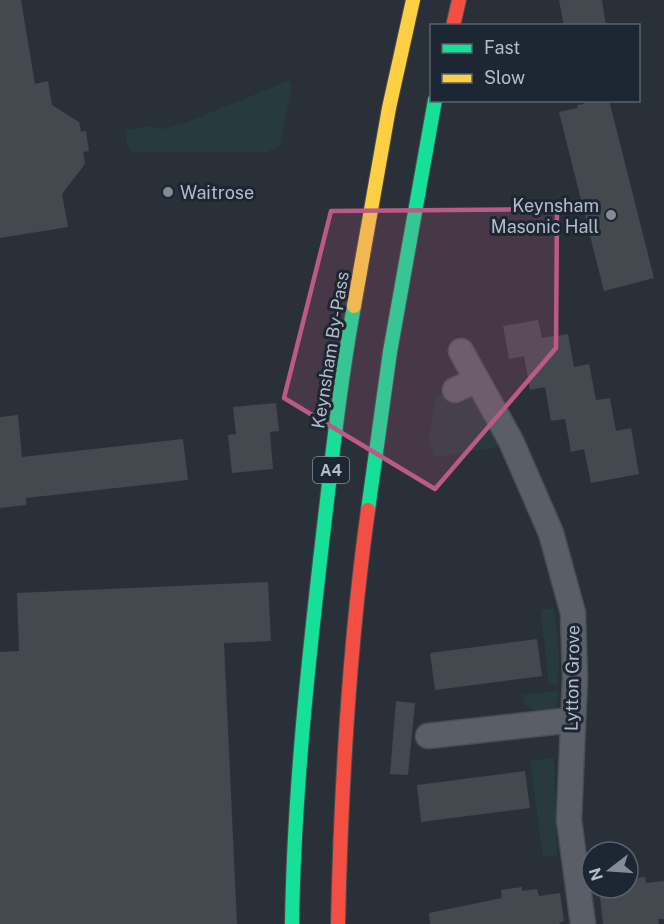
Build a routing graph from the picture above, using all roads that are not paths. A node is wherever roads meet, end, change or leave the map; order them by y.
1 (413, 0) edge
2 (459, 0) edge
3 (453, 24) edge
4 (435, 102) edge
5 (461, 351) dead end
6 (477, 380) junction
7 (455, 390) dead end
8 (572, 720) junction
9 (428, 736) dead end
10 (292, 924) edge
11 (338, 924) edge
12 (583, 924) edge

1 - 10 highway, Keynsham By-Pass / A4
2 - 3 highway
4 - 11 highway, A4
5 - 6 street, Lytton Grove
6 - 7 street
6 - 8 street, Lytton Grove
8 - 9 street
8 - 12 street, Lytton Grove

